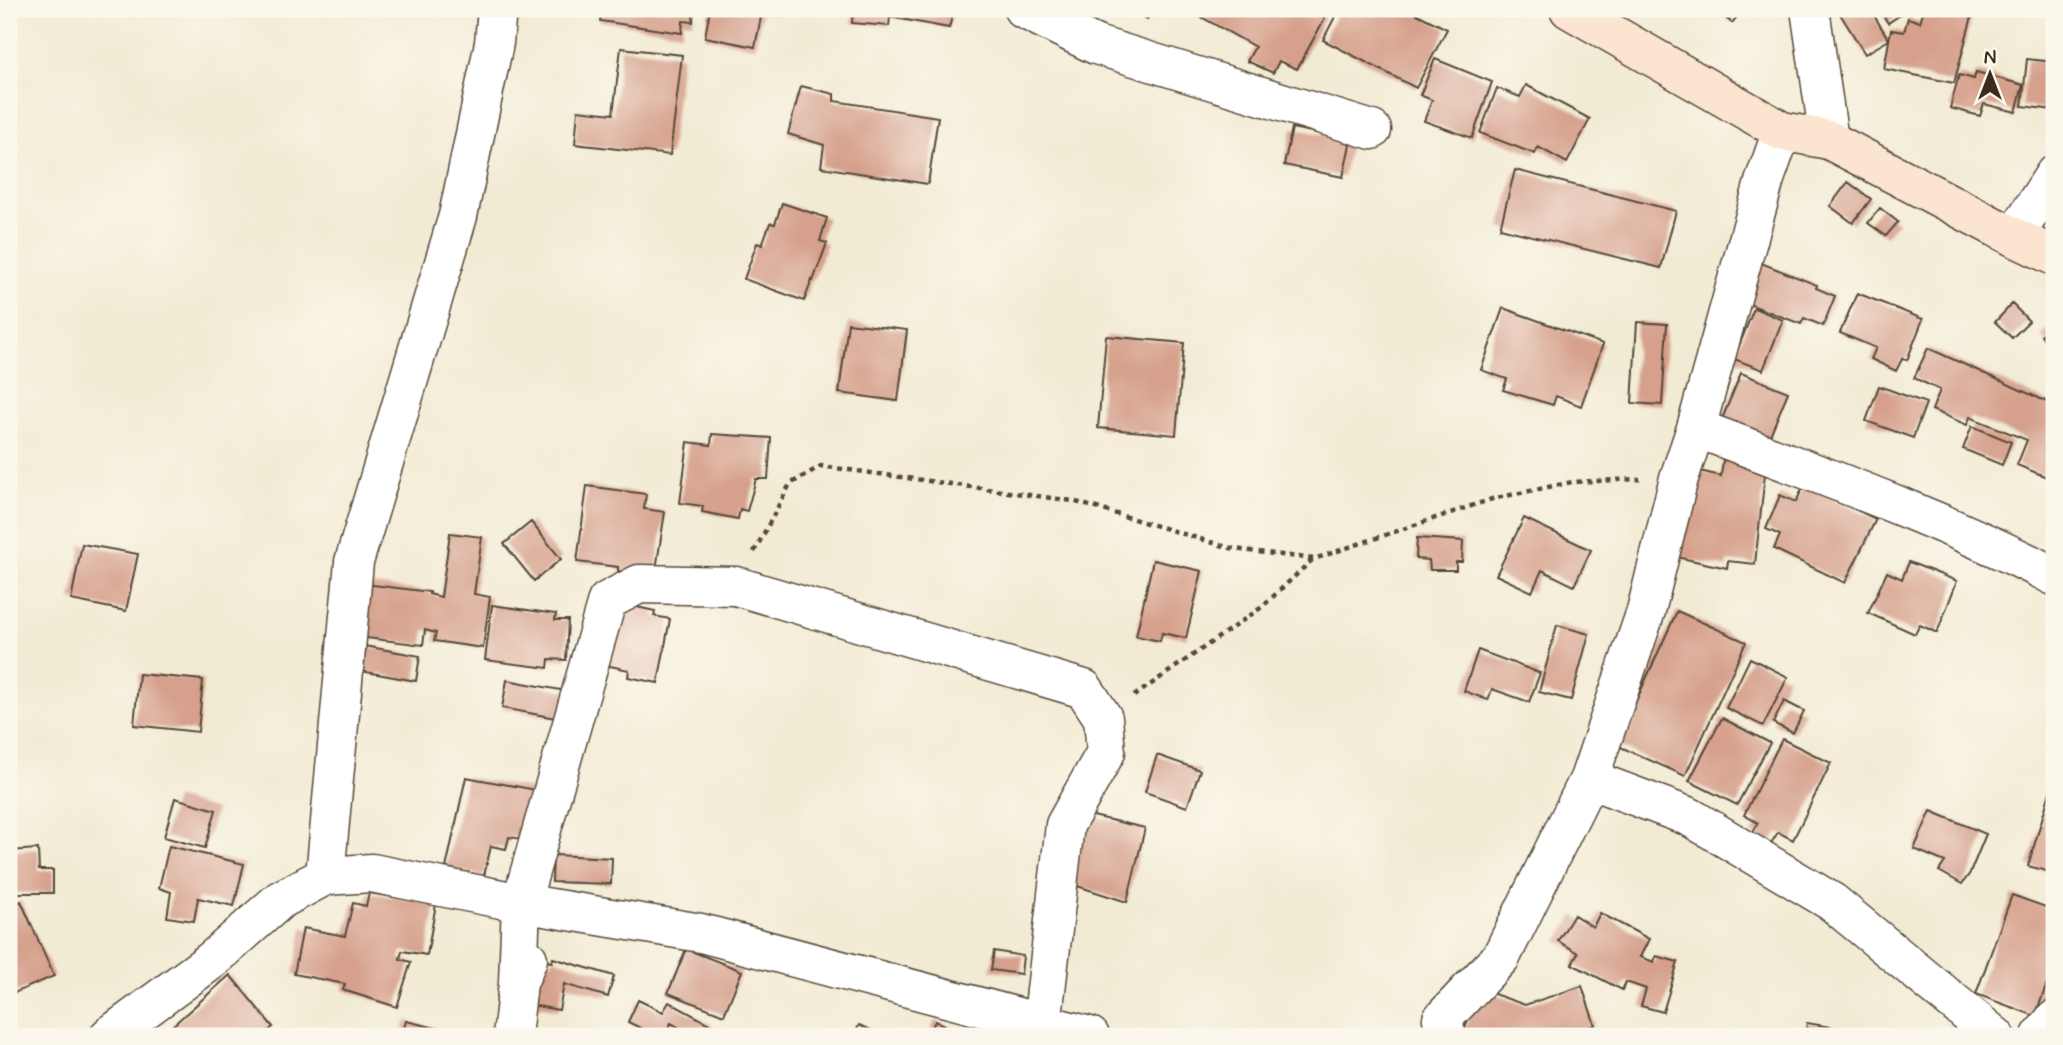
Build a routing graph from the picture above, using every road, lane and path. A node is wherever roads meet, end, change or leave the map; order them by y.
1 (497, 9) edge
2 (1023, 9) edge
3 (1569, 9) edge
4 (1810, 9) edge
5 (1372, 130) dead end
6 (1782, 131) junction
7 (1829, 140) junction
8 (2054, 175) edge
9 (2014, 237) junction
10 (2054, 256) edge
11 (1696, 428) junction
12 (1679, 478) junction
13 (1314, 559) junction
14 (2054, 576) edge
15 (736, 586) junction
16 (1103, 718) junction
17 (1590, 779) junction
18 (325, 876) junction
19 (538, 905) junction
20 (2054, 1020) edge
21 (1042, 1025) junction
22 (1435, 1030) edge
23 (108, 1036) edge
24 (512, 1036) edge
25 (1090, 1036) edge
26 (1995, 1036) edge
27 (2041, 1036) edge

1 - 18 street
2 - 5 street
3 - 6 main road
4 - 7 street
6 - 7 main road
6 - 11 street
7 - 9 main road
8 - 9 street
9 - 10 main road
11 - 12 street
11 - 14 street
12 - 13 path
12 - 17 street
13 - 15 path
13 - 16 path
15 - 16 street
15 - 19 street
16 - 21 street
17 - 22 street
17 - 26 street
18 - 19 street
18 - 23 street
19 - 21 street
19 - 24 street
20 - 27 street
21 - 25 street

